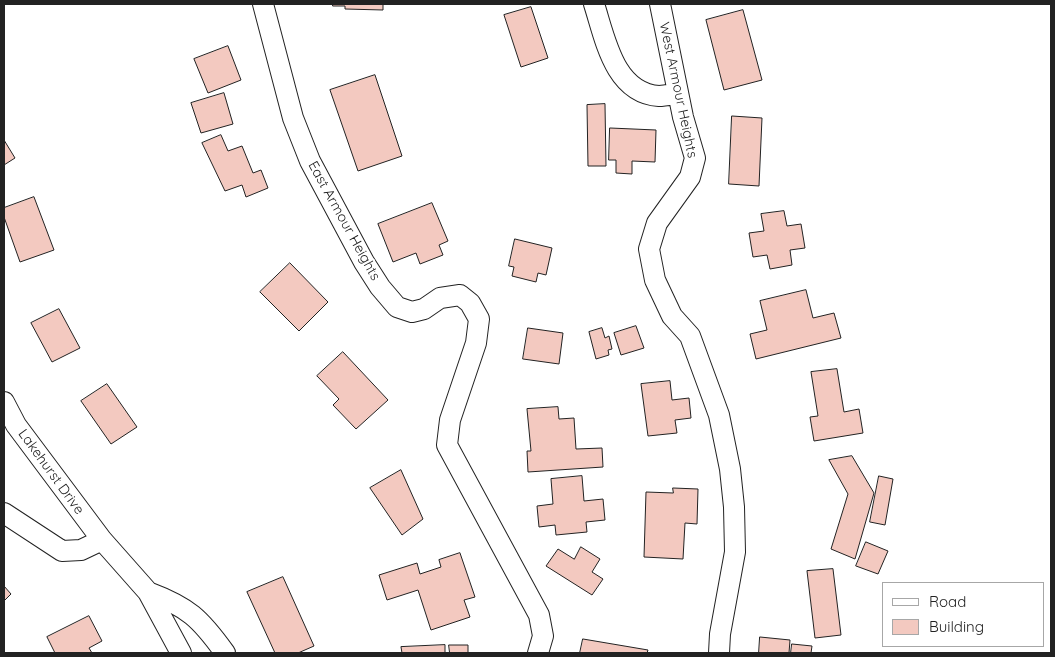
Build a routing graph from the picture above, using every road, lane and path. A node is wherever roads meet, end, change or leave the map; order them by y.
1 (263, 4) edge
2 (594, 4) edge
3 (660, 4) edge
4 (678, 93) junction
5 (4, 402) edge
6 (4, 513) edge
7 (102, 540) junction
8 (148, 592) junction
9 (181, 653) edge
10 (224, 653) edge
11 (538, 653) edge
12 (719, 653) edge

1 - 11 street, East Armour Heights
2 - 4 street
3 - 4 street, West Armour Heights
4 - 12 street, West Armour Heights
5 - 7 street, Lakehurst Drive
6 - 7 street
7 - 8 street, Lakehurst Drive
8 - 9 street, Lakehurst Drive
8 - 10 street

